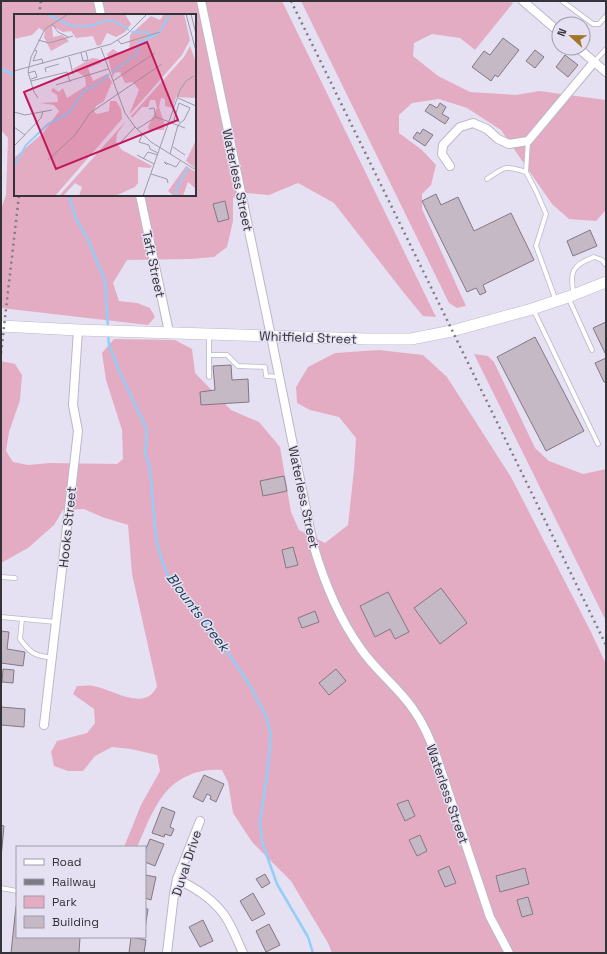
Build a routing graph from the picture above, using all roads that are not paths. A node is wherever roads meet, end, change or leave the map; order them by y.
1 (98, 1) edge
2 (201, 1) edge
3 (523, 1) edge
4 (562, 1) edge
5 (101, 14) edge
6 (606, 16) edge
7 (551, 25) edge
8 (606, 49) edge
9 (587, 56) edge
10 (594, 62) junction
11 (606, 72) edge
12 (528, 141) junction
13 (450, 166) dead end
14 (526, 172) junction
15 (488, 179) dead end
16 (140, 196) edge
17 (606, 265) edge
18 (606, 282) edge
19 (571, 296) junction
20 (556, 301) junction
21 (532, 309) junction
22 (1, 326) edge
23 (78, 330) junction
24 (169, 332) junction
25 (209, 334) junction
26 (272, 336) junction
27 (592, 350) dead end
28 (209, 356) junction
29 (209, 377) dead end
30 (280, 377) junction
31 (598, 444) dead end
32 (1, 577) edge
33 (15, 578) dead end
34 (1, 617) edge
35 (22, 619) junction
36 (56, 622) junction
37 (52, 658) junction
38 (44, 724) dead end
39 (200, 821) dead end
40 (178, 879) junction
41 (1, 888) edge
42 (16, 891) edge
43 (167, 953) edge
44 (243, 953) edge
45 (509, 953) edge

1 - 5 street
2 - 26 street, Waterless Street
3 - 7 street
4 - 6 lane
8 - 10 lane
9 - 10 street
10 - 11 street
10 - 12 street
12 - 13 street
12 - 14 lane
14 - 15 lane
14 - 20 lane
16 - 24 street, Taft Street
17 - 19 lane
18 - 19 main road, Whitfield Street
19 - 20 main road, Whitfield Street
19 - 27 lane
20 - 21 main road, Whitfield Street
21 - 26 main road, Whitfield Street
21 - 31 lane
22 - 23 main road, Whitfield Street
23 - 24 main road, Whitfield Street
23 - 36 street, Hooks Street
24 - 25 main road, Whitfield Street
25 - 26 main road, Whitfield Street
25 - 28 lane
26 - 30 street, Waterless Street
28 - 29 lane
28 - 30 lane
30 - 45 street, Waterless Street
32 - 33 lane
34 - 35 lane
35 - 36 lane
35 - 37 lane
36 - 37 street, Hooks Street
37 - 38 street, Hooks Street
39 - 40 street, Duval Drive
40 - 43 street, Duval Drive
40 - 44 street
41 - 42 lane

